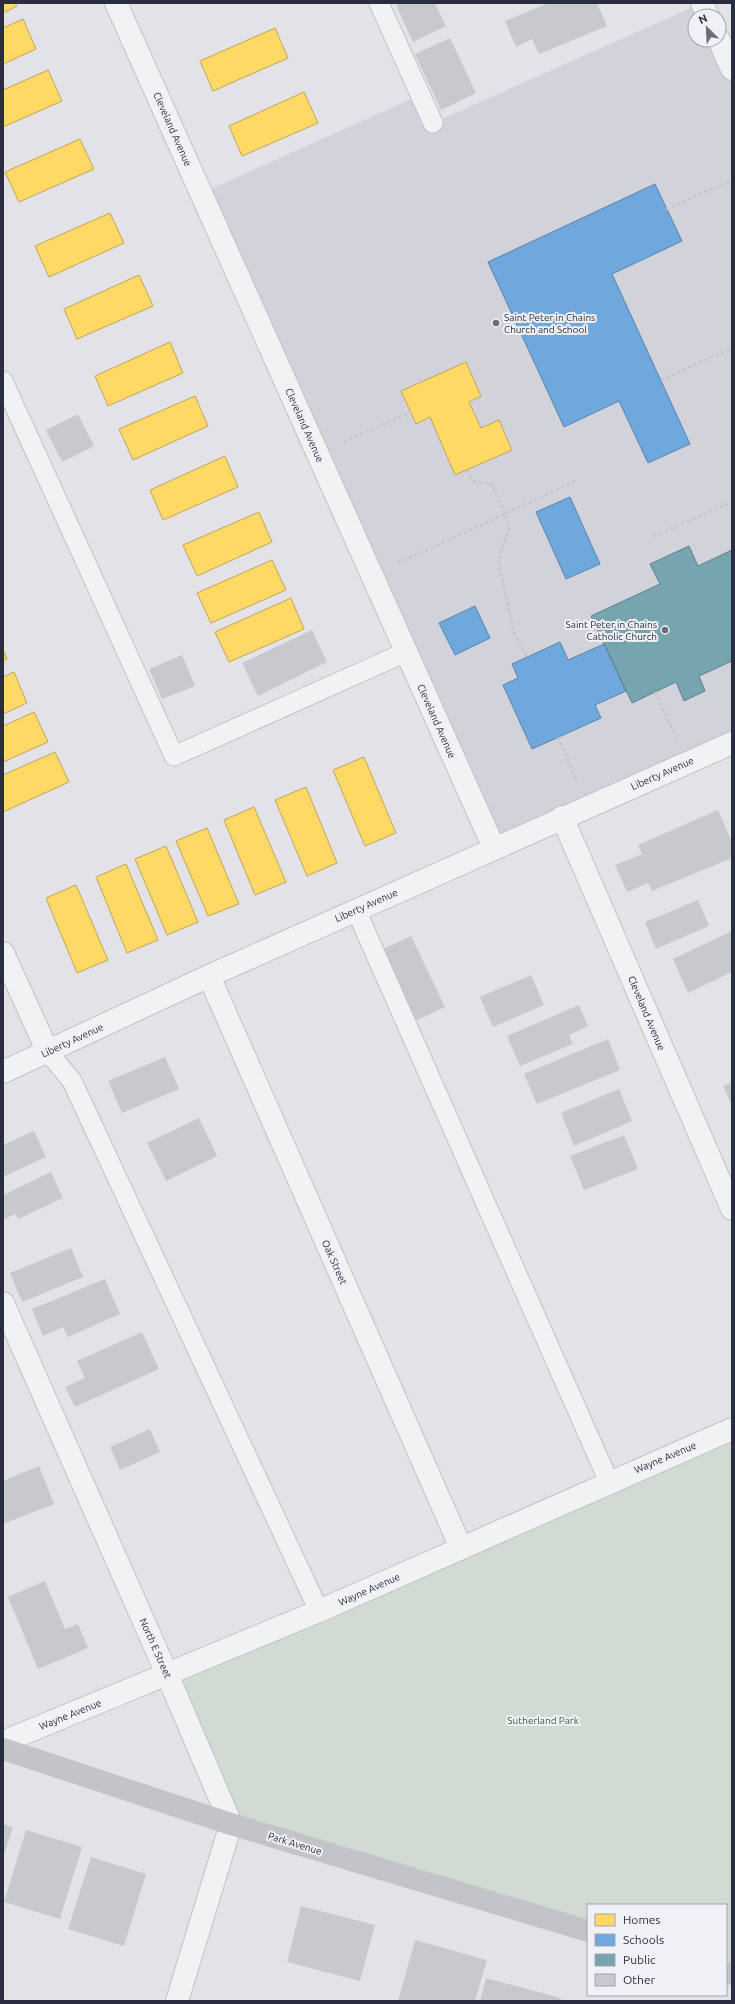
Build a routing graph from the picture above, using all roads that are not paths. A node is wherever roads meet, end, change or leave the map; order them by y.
1 (116, 3) edge
2 (379, 3) edge
3 (723, 48) edge
4 (732, 69) edge
5 (433, 123) dead end
6 (3, 381) edge
7 (406, 652) junction
8 (732, 743) edge
9 (562, 817) junction
10 (494, 848) junction
11 (356, 910) junction
12 (3, 953) edge
13 (209, 976) junction
14 (48, 1052) junction
15 (3, 1072) edge
16 (732, 1209) edge
17 (3, 1303) edge
18 (732, 1428) edge
19 (609, 1482) junction
20 (461, 1548) junction
21 (319, 1612) junction
22 (168, 1674) junction
23 (3, 1742) edge
24 (3, 1749) edge
25 (231, 1824) junction
26 (587, 1931) edge
27 (177, 2001) edge

1 - 7 street, Cleveland Avenue
2 - 5 lane
3 - 4 street
6 - 7 lane
7 - 10 street, Cleveland Avenue
8 - 9 street, Liberty Avenue
9 - 10 street, Liberty Avenue
9 - 16 street, Cleveland Avenue
10 - 11 street, Liberty Avenue
11 - 13 street, Liberty Avenue
11 - 19 lane
12 - 14 street
13 - 14 street, Liberty Avenue
13 - 20 street, Oak Street
14 - 15 street, Liberty Avenue
14 - 21 lane
17 - 22 street, North E Street
18 - 19 street, Wayne Avenue
19 - 20 street, Wayne Avenue
20 - 21 street, Wayne Avenue
21 - 22 street, Wayne Avenue
22 - 23 street, Wayne Avenue
22 - 25 street, North E Street
24 - 25 main road, Park Avenue
25 - 26 main road, Park Avenue
25 - 27 street

